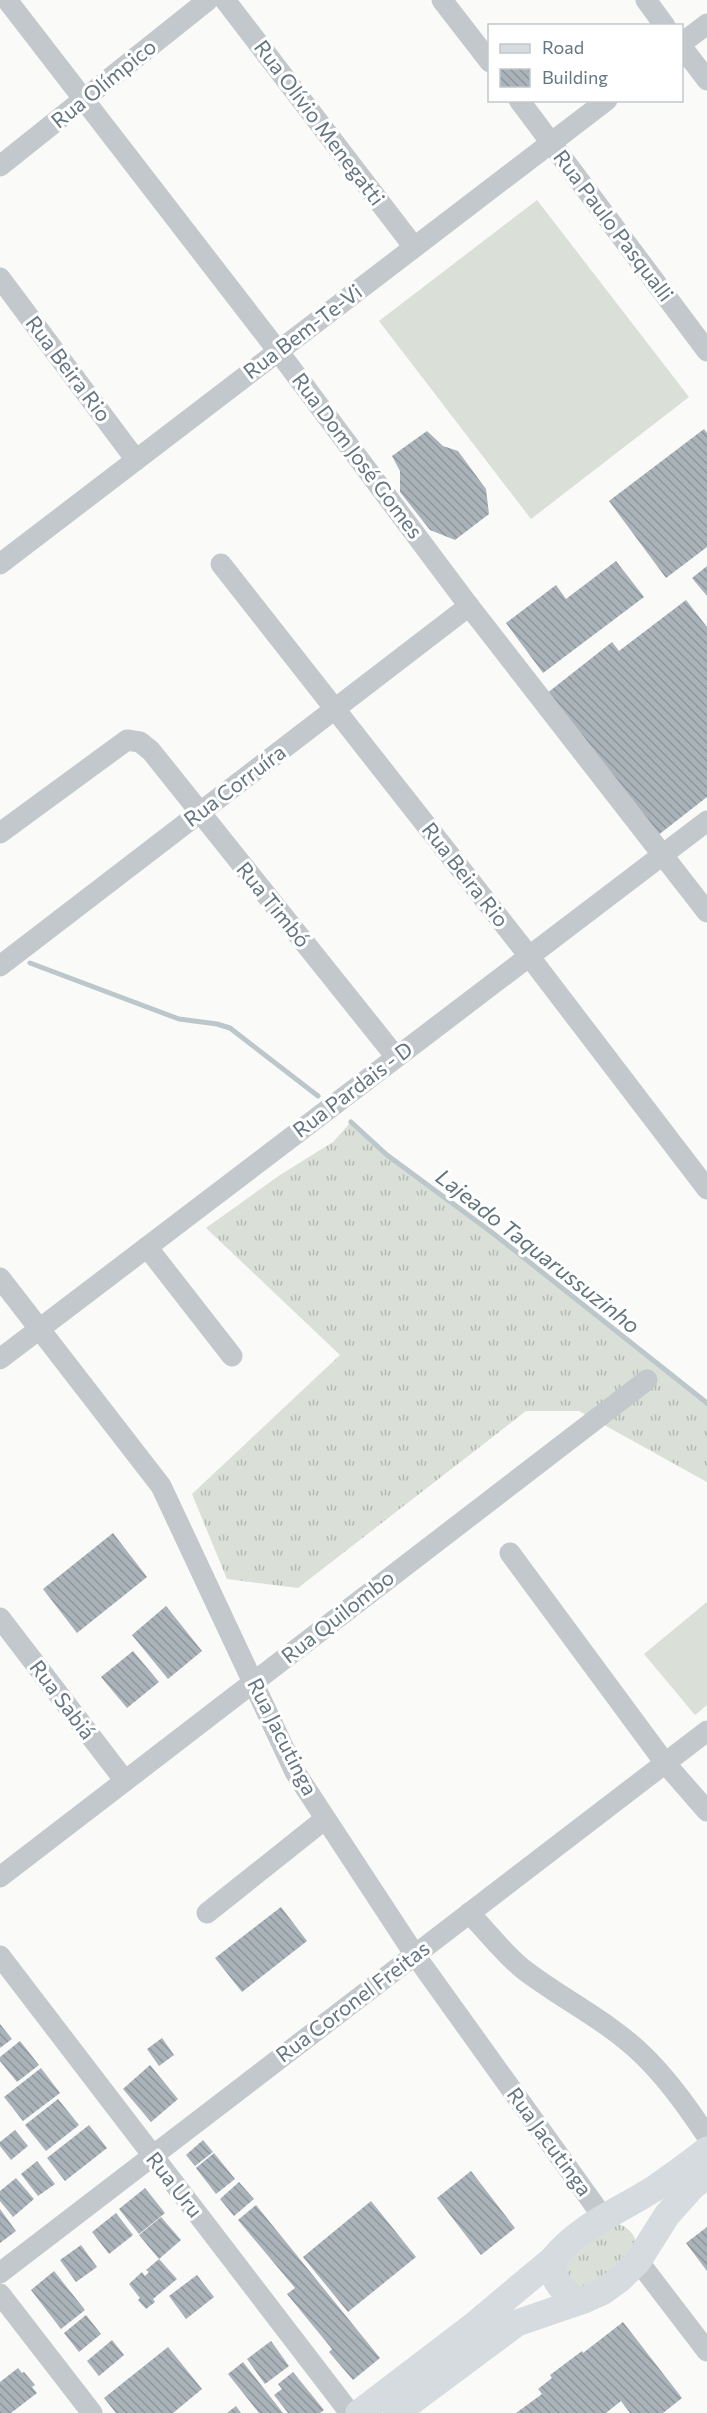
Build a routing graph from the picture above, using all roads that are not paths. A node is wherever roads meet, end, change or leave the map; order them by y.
1 (7, 0) edge
2 (208, 0) edge
3 (225, 0) edge
4 (442, 0) edge
5 (646, 0) edge
6 (664, 24) edge
7 (707, 24) edge
8 (683, 43) edge
9 (683, 48) edge
10 (488, 61) edge
11 (707, 80) edge
12 (85, 100) junction
13 (520, 102) edge
14 (603, 102) edge
15 (551, 143) junction
16 (0, 166) edge
17 (414, 247) junction
18 (0, 278) edge
19 (278, 351) junction
20 (707, 351) edge
21 (136, 460) junction
22 (1, 561) edge
23 (221, 564) dead end
24 (469, 606) junction
25 (335, 710) junction
26 (199, 814) junction
27 (707, 821) edge
28 (0, 833) edge
29 (663, 854) junction
30 (707, 912) edge
31 (528, 956) junction
32 (0, 966) edge
33 (396, 1057) junction
34 (707, 1189) edge
35 (147, 1247) junction
36 (0, 1278) edge
37 (39, 1330) junction
38 (232, 1356) dead end
39 (0, 1359) edge
40 (647, 1380) dead end
41 (510, 1553) dead end
42 (0, 1618) edge
43 (253, 1682) junction
44 (707, 1731) edge
45 (665, 1763) junction
46 (124, 1781) junction
47 (707, 1811) edge
48 (325, 1819) junction
49 (0, 1877) edge
50 (207, 1913) dead end
51 (469, 1913) junction
52 (415, 1955) junction
53 (0, 1956) edge
54 (707, 2136) edge
55 (707, 2150) edge
56 (152, 2156) junction
57 (707, 2175) edge
58 (608, 2215) junction
59 (642, 2255) junction
60 (553, 2259) junction
61 (0, 2273) edge
62 (0, 2294) edge
63 (584, 2300) junction
64 (707, 2351) edge
65 (92, 2413) edge
66 (350, 2413) edge
67 (359, 2413) edge
68 (396, 2413) edge

1 - 12 street, Rua Dom José Gomes
2 - 12 street, Rua Olímpico
3 - 17 street, Rua Olívio Menegatti
4 - 10 street
5 - 6 street
7 - 8 street
9 - 11 street
12 - 16 street, Rua Olímpico
12 - 19 street, Rua Dom José Gomes
13 - 15 street, Rua Paulo Pasqualli
14 - 15 street, Rua Bem-Te-Vi
15 - 17 street, Rua Bem-Te-Vi
15 - 20 street, Rua Paulo Pasqualli
17 - 19 street, Rua Bem-Te-Vi
18 - 21 street, Rua Beira Rio
19 - 21 street, Rua Bem-Te-Vi
19 - 24 street, Rua Dom José Gomes
21 - 22 street, Rua Bem-Te-Vi
23 - 25 street, Rua Beira Rio
24 - 25 street, Rua Corruíra
24 - 29 street, Rua Dom José Gomes
25 - 26 street, Rua Corruíra
25 - 31 street, Rua Beira Rio
26 - 28 street, Rua Timbó
26 - 32 street, Rua Corruíra
26 - 33 street, Rua Timbó
27 - 29 street, Rua Pardais - D
29 - 30 street, Rua Dom José Gomes
29 - 31 street, Rua Pardais - D
31 - 33 street, Rua Pardais - D
31 - 34 street, Rua Beira Rio
33 - 35 street, Rua Pardais - D
35 - 37 street, Rua Pardais - D
35 - 38 street
36 - 37 street, Rua Jacutinga
37 - 39 street, Rua Pardais - D
37 - 43 street, Rua Jacutinga
40 - 43 street, Rua Quilombo
41 - 45 street
42 - 46 street, Rua Sabiá
43 - 46 street, Rua Quilombo
43 - 48 street, Rua Jacutinga
44 - 45 street, Rua Coronel Freitas
45 - 47 street
45 - 51 street, Rua Coronel Freitas
46 - 49 street, Rua Quilombo
48 - 50 street
48 - 52 street, Rua Jacutinga
51 - 52 street, Rua Coronel Freitas
51 - 54 street
52 - 56 street, Rua Coronel Freitas
52 - 58 street, Rua Jacutinga
53 - 56 street, Rua Uru
55 - 58 main road
56 - 61 street, Rua Coronel Freitas
56 - 66 street, Rua Uru
57 - 59 main road
58 - 59 main road
58 - 60 main road
59 - 63 main road
59 - 64 street
60 - 63 main road
60 - 67 main road
62 - 65 street
63 - 68 main road

